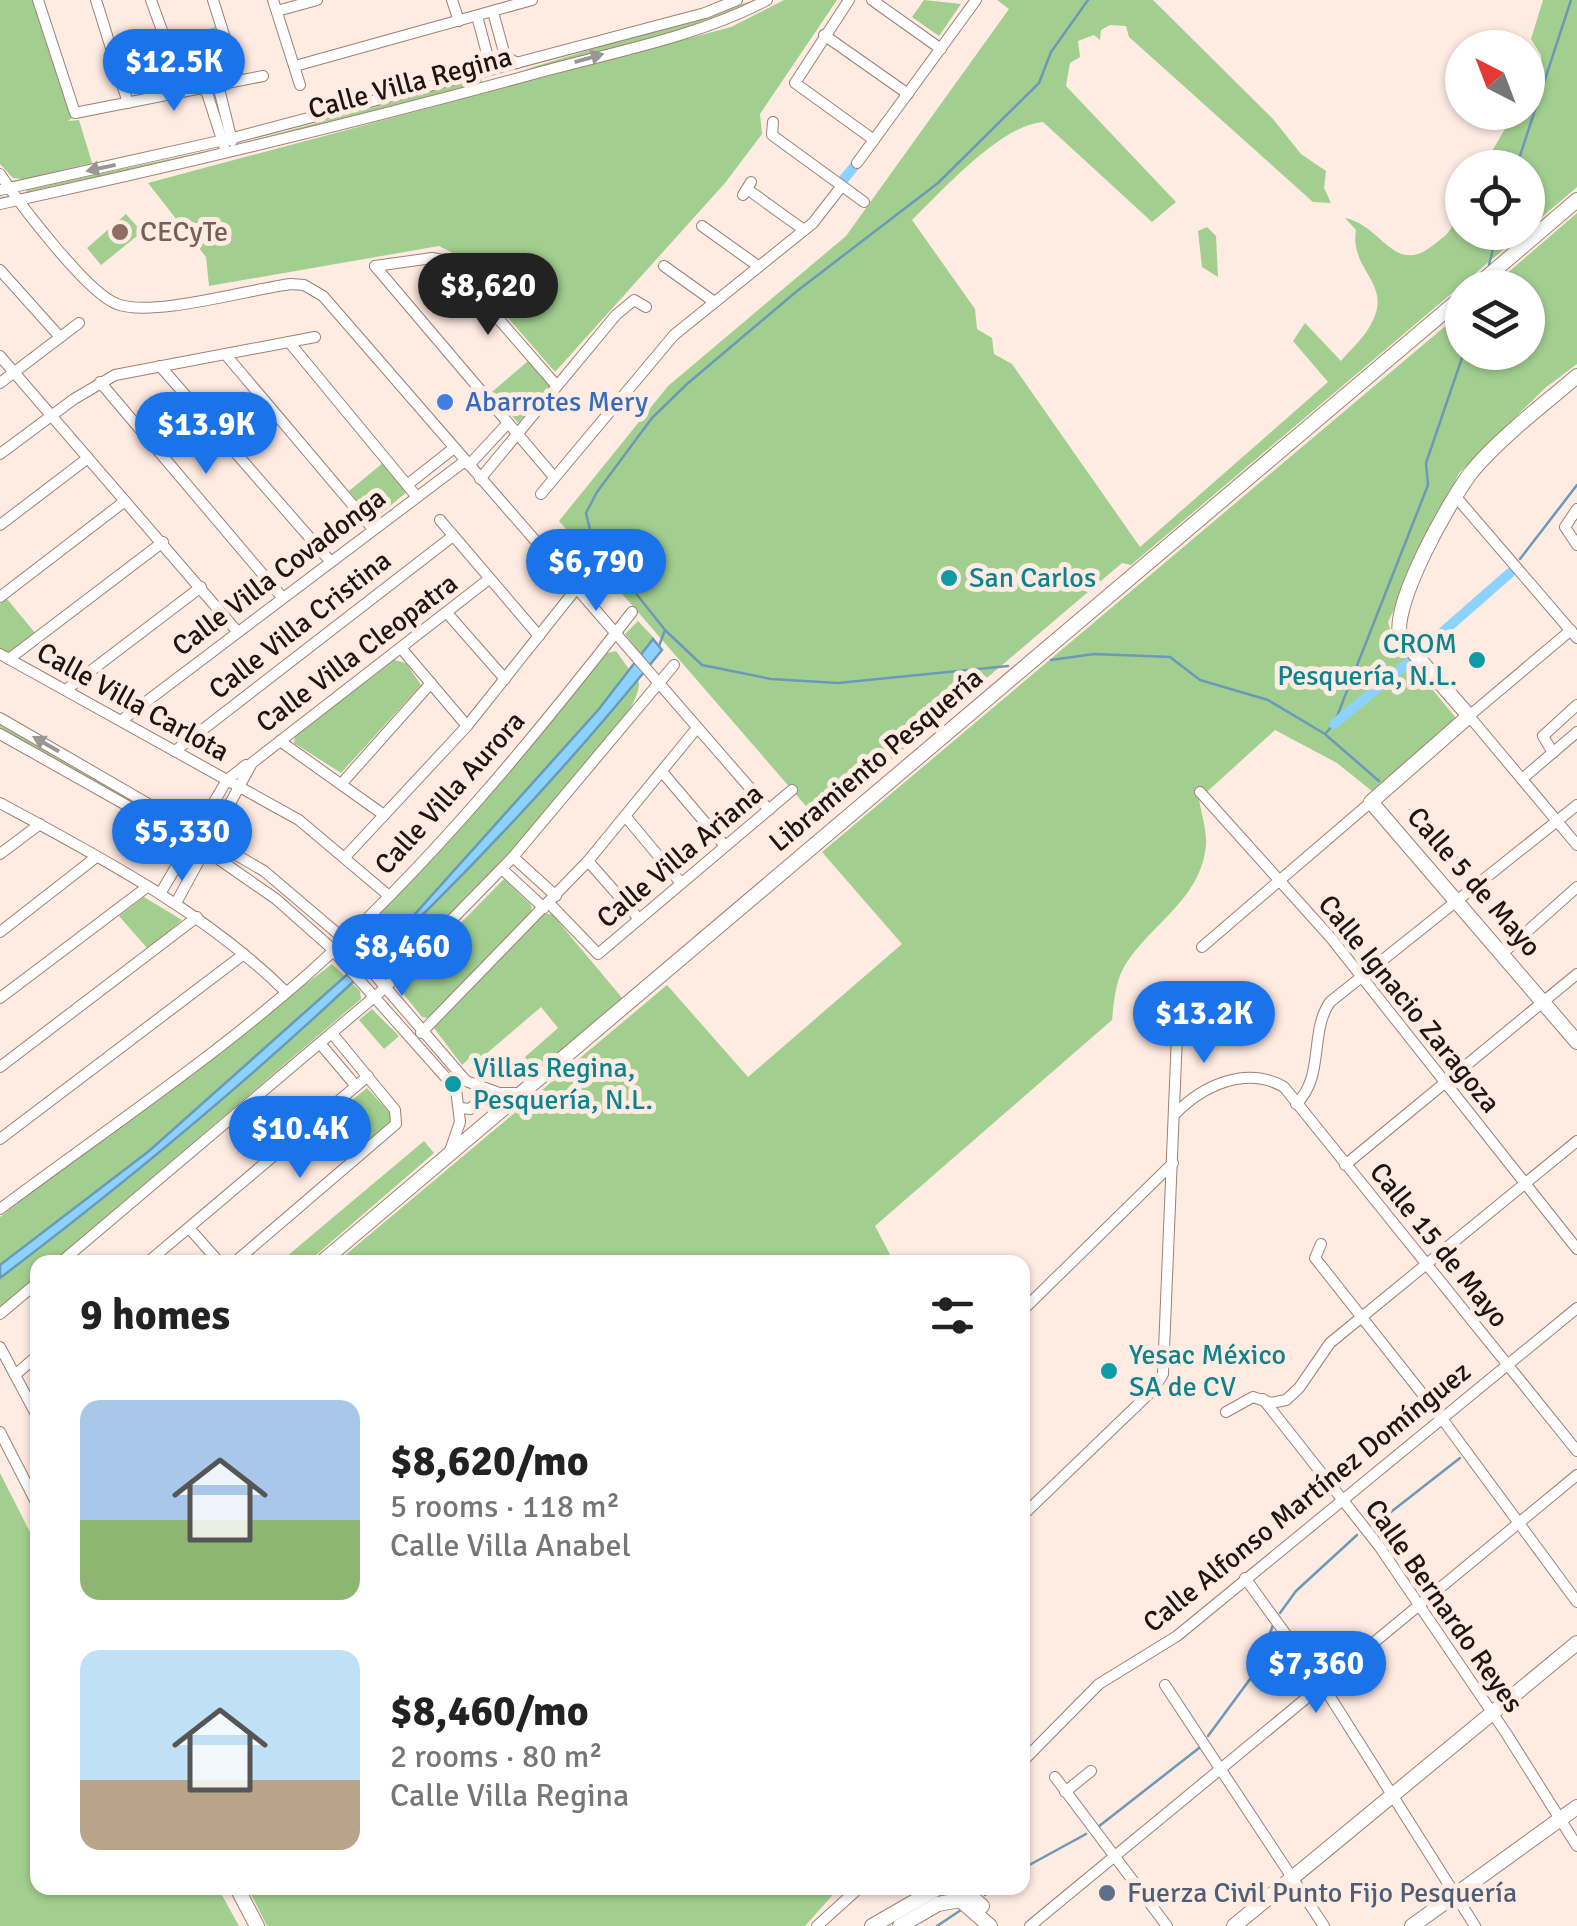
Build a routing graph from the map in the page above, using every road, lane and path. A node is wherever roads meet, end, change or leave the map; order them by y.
1 (38, 0) edge
2 (96, 0) edge
3 (152, 0) edge
4 (213, 0) edge
5 (317, 0) edge
6 (452, 0) edge
7 (532, 0) edge
8 (736, 0) edge
9 (768, 0) edge
10 (849, 0) edge
11 (872, 0) edge
12 (971, 2) edge
13 (511, 3) edge
14 (275, 6) edge
15 (493, 12) junction
16 (478, 16) junction
17 (459, 21) junction
18 (824, 35) junction
19 (941, 49) junction
20 (520, 62) junction
21 (295, 66) junction
22 (499, 66) junction
23 (480, 74) junction
24 (263, 76) dead end
25 (524, 76) junction
26 (300, 86) dead end
27 (213, 88) junction
28 (480, 88) junction
29 (908, 94) junction
30 (128, 104) junction
31 (773, 122) dead end
32 (225, 137) junction
33 (874, 140) junction
34 (240, 152) junction
35 (218, 157) junction
36 (857, 163) dead end
37 (841, 187) junction
38 (747, 188) dead end
39 (11, 192) edge
40 (1577, 200) edge
41 (864, 202) dead end
42 (702, 226) dead end
43 (804, 230) junction
44 (664, 266) dead end
45 (758, 266) junction
46 (0, 270) edge
47 (1495, 270) edge
48 (713, 301) junction
49 (646, 307) dead end
50 (1445, 311) edge
51 (79, 322) dead end
52 (60, 336) junction
53 (315, 337) dead end
54 (288, 342) junction
55 (226, 355) junction
56 (0, 356) edge
57 (160, 366) junction
58 (14, 373) junction
59 (1577, 376) edge
60 (100, 382) junction
61 (0, 383) edge
62 (556, 385) junction
63 (51, 415) junction
64 (508, 423) junction
65 (518, 434) junction
66 (454, 448) junction
67 (0, 454) edge
68 (88, 458) junction
69 (467, 463) junction
70 (554, 477) junction
71 (480, 479) junction
72 (407, 485) junction
73 (541, 494) dead end
74 (417, 497) junction
75 (1456, 498) junction
76 (125, 501) junction
77 (1577, 509) edge
78 (440, 520) dead end
79 (0, 525) edge
80 (373, 529) junction
81 (453, 536) junction
82 (163, 542) junction
83 (1577, 545) edge
84 (330, 561) junction
85 (489, 579) junction
86 (201, 587) junction
87 (576, 589) junction
88 (282, 597) junction
89 (0, 598) edge
90 (632, 612) dead end
91 (447, 613) junction
92 (236, 630) junction
93 (1574, 634) edge
94 (616, 635) junction
95 (539, 636) junction
96 (402, 648) junction
97 (4, 656) edge
98 (674, 665) dead end
99 (504, 679) junction
100 (431, 683) junction
101 (658, 683) junction
102 (67, 690) junction
103 (1577, 705) edge
104 (1470, 716) junction
105 (0, 718) edge
106 (122, 720) junction
107 (467, 726) junction
108 (697, 728) junction
109 (1577, 732) edge
110 (0, 734) edge
111 (280, 741) junction
112 (175, 751) junction
113 (1553, 753) junction
114 (663, 773) junction
115 (1522, 778) junction
116 (232, 782) junction
117 (343, 782) junction
118 (792, 790) dead end
119 (1200, 792) dead end
120 (1371, 802) junction
121 (0, 803) edge
122 (1577, 805) edge
123 (769, 810) junction
124 (384, 815) junction
125 (626, 818) junction
126 (1557, 820) junction
127 (40, 824) junction
128 (198, 830) junction
129 (210, 837) junction
130 (191, 842) junction
131 (1577, 845) edge
132 (725, 846) junction
133 (204, 849) junction
134 (0, 854) edge
135 (346, 856) junction
136 (513, 857) junction
137 (95, 858) junction
138 (588, 861) junction
139 (502, 869) junction
140 (1280, 882) junction
141 (681, 883) junction
142 (1577, 887) edge
143 (147, 888) junction
144 (160, 894) junction
145 (388, 895) junction
146 (550, 902) junction
147 (1458, 902) junction
148 (176, 903) junction
149 (198, 918) junction
150 (638, 919) junction
151 (0, 932) edge
152 (339, 947) junction
153 (1202, 948) dead end
154 (1503, 953) junction
155 (244, 954) junction
156 (1577, 974) edge
157 (1362, 980) junction
158 (378, 990) junction
159 (286, 992) junction
160 (0, 998) edge
161 (1544, 1002) junction
162 (1178, 1011) dead end
163 (423, 1031) junction
164 (326, 1039) junction
165 (413, 1040) junction
166 (1577, 1042) edge
167 (0, 1067) edge
168 (368, 1076) junction
169 (1443, 1084) junction
170 (356, 1086) junction
171 (480, 1087) junction
172 (525, 1092) junction
173 (499, 1093) junction
174 (460, 1104) junction
175 (1296, 1104) junction
176 (1176, 1114) junction
177 (497, 1115) junction
178 (460, 1124) junction
179 (481, 1128) junction
180 (0, 1139) edge
181 (1577, 1141) edge
182 (444, 1158) junction
183 (1174, 1163) junction
184 (1345, 1165) junction
185 (1524, 1182) junction
186 (0, 1209) edge
187 (190, 1228) junction
188 (1321, 1244) dead end
189 (1577, 1248) edge
190 (69, 1255) edge
191 (157, 1255) edge
192 (213, 1255) edge
193 (243, 1255) edge
194 (330, 1255) edge
195 (1426, 1264) junction
196 (30, 1289) edge
197 (1030, 1303) edge
198 (1577, 1308) edge
199 (0, 1314) edge
200 (1362, 1316) junction
201 (0, 1347) edge
202 (30, 1361) edge
203 (1507, 1366) junction
204 (14, 1374) junction
205 (1263, 1400) junction
206 (30, 1403) edge
207 (1226, 1412) dead end
208 (1443, 1420) junction
209 (0, 1432) edge
210 (1577, 1451) edge
211 (1577, 1475) edge
212 (30, 1490) edge
213 (1343, 1502) junction
214 (1030, 1508) edge
215 (1520, 1521) junction
216 (1246, 1578) junction
217 (1577, 1602) edge
218 (1419, 1604) junction
219 (1577, 1643) edge
220 (1165, 1684) dead end
221 (1322, 1684) junction
222 (1492, 1714) junction
223 (1030, 1754) edge
224 (1221, 1770) junction
225 (1092, 1771) dead end
226 (1054, 1777) dead end
227 (1065, 1792) junction
228 (1393, 1793) junction
229 (1577, 1807) edge
230 (1559, 1820) junction
231 (1577, 1846) edge
232 (1113, 1860) junction
233 (1293, 1878) junction
234 (1455, 1894) junction
235 (242, 1895) edge
236 (843, 1895) edge
237 (850, 1895) edge
238 (926, 1895) edge
239 (953, 1895) edge
240 (961, 1895) edge
241 (962, 1895) edge
242 (831, 1911) junction
243 (257, 1926) edge
244 (817, 1926) edge
245 (872, 1926) edge
246 (900, 1926) edge
247 (990, 1926) edge
248 (998, 1926) edge
249 (1030, 1926) edge
250 (1167, 1926) edge
251 (1234, 1926) edge
252 (1324, 1926) edge
253 (1412, 1926) edge
254 (1474, 1926) edge

1 - 30 street
2 - 30 street
3 - 27 street
4 - 27 street
5 - 14 street
6 - 17 street
7 - 13 street
8 - 20 street, Calle Villa Regina
25 -> 9 street, Calle Villa Regina
10 - 18 street
11 - 19 street
12 - 19 street
13 - 15 street
14 - 21 street
15 - 16 street
15 - 22 street
16 - 17 street
16 - 22 street
17 - 21 street
18 - 29 street
18 - 33 street
19 - 29 street
20 - 22 street, Calle Villa Regina
20 - 25 street
21 - 26 street
22 - 23 street
22 - 25 street
22 - 28 street, Calle Villa Regina
23 - 28 street
23 - 32 street, Calle Villa Regina
24 - 27 street
25 - 28 street, Calle Villa Regina
27 - 30 street
27 - 32 street
28 - 34 street, Calle Villa Regina
29 - 33 street
31 - 37 street
32 - 34 street
32 - 35 street
32 -> 39 street, Calle Villa Regina
33 - 36 street
34 - 35 street, Calle Villa Regina
35 - 39 street, Calle Villa Regina
37 - 41 street
37 - 43 street
38 - 43 street
39 - 66 street
40 - 47 main road
42 - 45 street
43 - 45 street
44 - 48 street
45 - 48 street
46 - 52 street
48 - 70 street
49 - 62 street
50 - 172 main road, Libramiento Pesquería
51 - 52 street
52 - 58 street
53 - 54 street
54 - 55 street
54 - 72 street
55 - 57 street
55 - 80 street
56 - 58 street
57 - 60 street
57 - 84 street
58 - 61 street
58 - 63 street
59 - 75 main road
60 - 63 street
60 - 88 street
62 - 64 street
62 - 65 street
63 - 67 street
63 - 68 street
64 - 65 street
64 - 69 street, Calle Villa Covadonga
65 - 70 street
65 - 71 street
66 - 69 street
66 - 72 street, Calle Villa Covadonga
68 - 76 street
68 - 79 street
69 - 71 street
69 - 74 street, Calle Villa Covadonga
70 - 73 street
71 - 87 street
72 - 74 street
74 - 80 street, Calle Villa Covadonga
75 - 93 street
75 - 104 main road
76 - 82 street
76 - 89 street
77 - 83 street
78 - 81 street
80 - 84 street, Calle Villa Covadonga
81 - 85 street
81 - 112 street, Calle Villa Cristina
82 - 86 street
82 - 97 street
84 - 88 street, Calle Villa Covadonga
85 - 91 street, Calle Villa Cleopatra
85 - 95 street
86 - 92 street
86 - 102 street
87 - 94 street
87 - 95 street
88 - 92 street, Calle Villa Covadonga
90 - 94 street, Calle Villa Aurora
91 - 96 street, Calle Villa Cleopatra
91 - 99 street
92 - 106 street, Calle Villa Covadonga
93 - 104 street
94 - 101 street
94 - 145 street, Calle Villa Aurora
95 - 99 street
96 - 100 street
96 - 111 street, Calle Villa Cleopatra
97 - 102 street, Calle Villa Carlota
98 - 101 street
99 - 107 street
100 - 107 street
100 - 117 street
101 - 108 street
101 - 136 street
102 - 106 street, Calle Villa Carlota
103 - 113 street
104 - 115 street
104 - 120 main road
128 -> 105 street
106 - 112 street, Calle Villa Carlota
107 - 124 street
108 - 114 street
108 - 123 street
109 - 113 street
110 - 130 street
111 - 116 street, Calle Villa Cleopatra
111 - 117 street
112 - 116 street, Calle Villa Carlota
113 - 115 street
114 - 125 street
114 - 132 street
115 - 126 street
116 - 128 street, Calle Villa Cleopatra
116 - 129 street, Calle Villa Cleopatra
116 - 135 street, Calle Villa Carlota
117 - 124 street
118 - 123 street, Calle Villa Ariana
119 - 140 street, Calle Ignacio Zaragoza
120 - 140 street
120 - 147 main road, Calle 5 de Mayo
121 - 127 street
122 - 126 street
123 - 132 street, Calle Villa Ariana
124 - 135 street
125 - 138 street
125 - 141 street
126 - 131 street
126 - 147 street
127 - 134 street
127 - 137 street
128 - 129 street
128 - 130 street, Calle Villa Cleopatra
129 - 133 street, Calle Villa Cleopatra
129 - 152 street
130 - 133 street
130 - 144 street, Calle Villa Cleopatra
132 - 141 street, Calle Villa Ariana
133 - 148 street, Calle Villa Cleopatra
133 - 152 street
135 - 145 street, Calle Villa Carlota
136 - 139 street
136 - 146 street
137 - 143 street
137 - 151 street
138 - 146 street
138 - 150 street
139 - 146 street
139 - 158 street
140 - 153 street
140 - 157 street, Calle Ignacio Zaragoza
141 - 150 street, Calle Villa Ariana
142 - 154 street
143 - 144 street
143 - 160 street
144 - 148 street
145 - 152 street, Calle Villa Aurora
146 - 150 street, Calle Villa Ariana
146 - 163 street
147 - 154 main road, Calle 5 de Mayo
147 - 157 street
148 - 149 street
149 - 155 street
149 - 167 street
152 - 158 street
152 - 158 street
152 - 159 street, Calle Villa Aurora
154 - 161 main road, Calle 5 de Mayo
155 - 159 street
155 - 180 street
156 - 161 street
157 - 169 street, Calle Ignacio Zaragoza
157 - 175 street
158 - 163 street
158 - 164 street
158 - 165 street
159 - 186 street, Calle Villa Aurora
161 - 166 main road, Calle 5 de Mayo
161 - 169 street
162 - 176 street
163 - 165 street
163 - 171 street
164 - 168 street
164 - 170 street
164 - 190 street
165 - 174 street
168 - 170 street
168 - 193 street
169 - 184 street
169 - 185 street, Calle Ignacio Zaragoza
170 - 187 street
171 - 173 street
171 - 174 street
171 - 174 street
172 - 173 street
172 - 177 main road, Libramiento Pesquería
173 - 177 street
174 - 178 street
175 - 176 street, Calle 15 de Mayo
175 - 184 street, Calle 15 de Mayo
176 - 183 street
177 - 179 main road, Libramiento Pesquería
178 - 179 street
178 - 182 street
179 - 182 main road, Libramiento Pesquería
181 - 185 street
182 - 194 main road, Libramiento Pesquería
183 - 197 street
183 - 214 street
184 - 195 street, Calle 15 de Mayo
185 - 189 street, Calle Ignacio Zaragoza
185 - 195 street
187 - 191 street
187 - 192 street
188 - 200 street
195 - 200 street
195 - 203 street, Calle 15 de Mayo
196 - 199 street
198 - 203 street, Calle Alfonso Martínez Domínguez
200 - 205 street
200 - 208 street
201 - 204 street
202 - 204 street
203 - 208 street, Calle Alfonso Martínez Domínguez
203 - 210 street, Calle 15 de Mayo
204 - 206 street
205 - 207 street
205 - 213 street, Calle Bernardo Reyes
208 - 213 street, Calle Alfonso Martínez Domínguez
208 - 215 street
209 - 212 street
211 - 215 street
213 - 216 street, Calle Alfonso Martínez Domínguez
213 - 218 street, Calle Bernardo Reyes
215 - 217 street
215 - 218 street
216 - 221 street
216 - 223 street, Calle Alfonso Martínez Domínguez
218 - 221 street
218 - 222 street, Calle Bernardo Reyes
219 - 222 main road
220 - 224 street
221 - 224 street
221 - 228 street
222 - 228 main road
222 - 230 street, Calle Bernardo Reyes
224 - 232 street
224 - 233 street
225 - 227 street
226 - 227 street
227 - 232 street
228 - 233 main road
228 - 234 street
229 - 230 main road
230 - 231 street, Calle Bernardo Reyes
230 - 234 main road
232 - 249 street
232 - 250 street
233 - 251 main road
233 - 252 street
234 - 253 main road
234 - 254 street
235 - 243 main road
236 - 242 street
237 - 242 street
238 - 245 main road
239 - 246 main road
240 - 247 main road
241 - 248 main road
242 - 244 street

